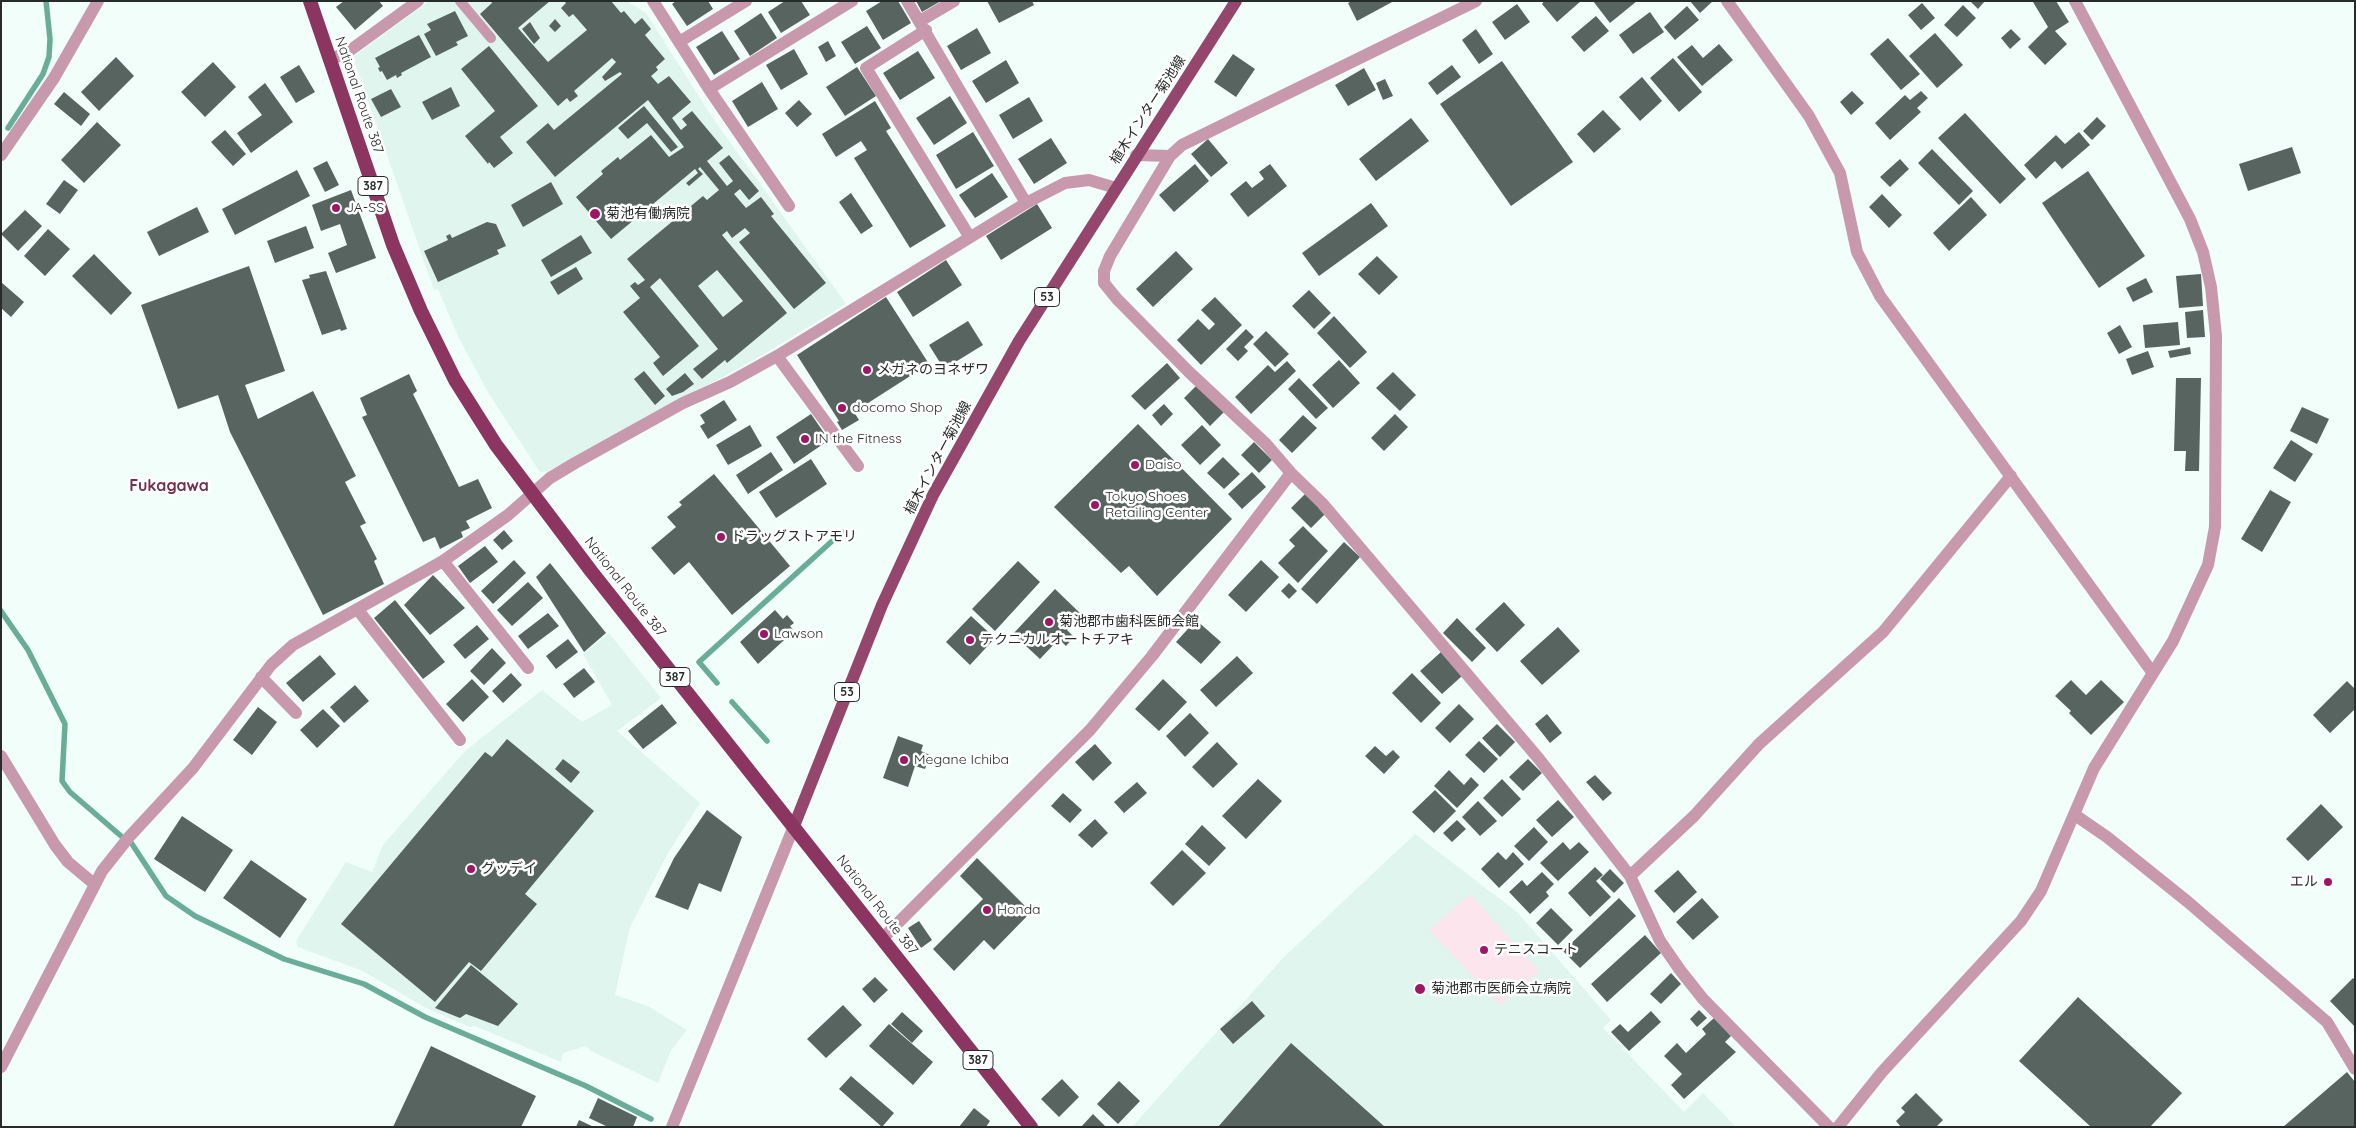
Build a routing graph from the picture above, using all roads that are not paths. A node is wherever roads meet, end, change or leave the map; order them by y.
1 (98, 1) edge
2 (310, 1) edge
3 (418, 1) edge
4 (460, 1) edge
5 (653, 1) edge
6 (746, 1) edge
7 (852, 1) edge
8 (907, 1) edge
9 (954, 1) edge
10 (1236, 1) edge
11 (1476, 1) edge
12 (1727, 1) edge
13 (2075, 1) edge
14 (923, 26) junction
15 (491, 38) dead end
16 (679, 42) junction
17 (329, 59) junction
18 (709, 89) junction
19 (1, 155) edge
20 (1136, 155) junction
21 (1170, 156) junction
22 (1116, 188) junction
23 (1026, 203) junction
24 (789, 206) dead end
25 (970, 236) junction
26 (777, 356) junction
27 (858, 466) dead end
28 (1290, 473) junction
29 (2011, 476) junction
30 (532, 495) junction
31 (443, 561) junction
32 (358, 610) junction
33 (528, 668) dead end
34 (2152, 672) junction
35 (261, 677) junction
36 (296, 713) dead end
37 (460, 740) dead end
38 (1, 756) edge
39 (2074, 815) junction
40 (794, 826) junction
41 (1630, 876) junction
42 (93, 883) junction
43 (882, 939) junction
44 (1, 1067) edge
45 (2355, 1069) edge
46 (672, 1127) edge
47 (1031, 1127) edge
48 (1829, 1127) edge
49 (1838, 1127) edge

1 - 19 street
2 - 17 highway, National Route 387 / 387
3 - 17 street
4 - 15 lane
5 - 16 street
6 - 16 street
7 - 18 street
8 - 14 street
9 - 14 street
10 - 20 main road, 植木インター菊池線 / 53
11 - 21 street
12 - 29 street
13 - 34 street
14 - 23 street
14 - 25 street
16 - 18 street
17 - 30 highway, National Route 387 / 387
18 - 24 street
20 - 21 street
20 - 22 main road, 植木インター菊池線 / 53
21 - 28 street
22 - 23 street
22 - 40 main road, 植木インター菊池線 / 53
23 - 25 street
25 - 26 street
26 - 27 street
26 - 30 street
28 - 41 street
28 - 43 street
29 - 34 street
29 - 41 street
30 - 31 street
30 - 40 highway, National Route 387 / 387
31 - 32 street
31 - 33 street
32 - 35 street
32 - 37 street
34 - 39 street
35 - 36 street
35 - 42 street
38 - 42 street
39 - 45 street
39 - 49 street
40 - 43 highway, National Route 387 / 387
40 - 46 street
41 - 48 street
42 - 44 street
43 - 47 highway, National Route 387 / 387

